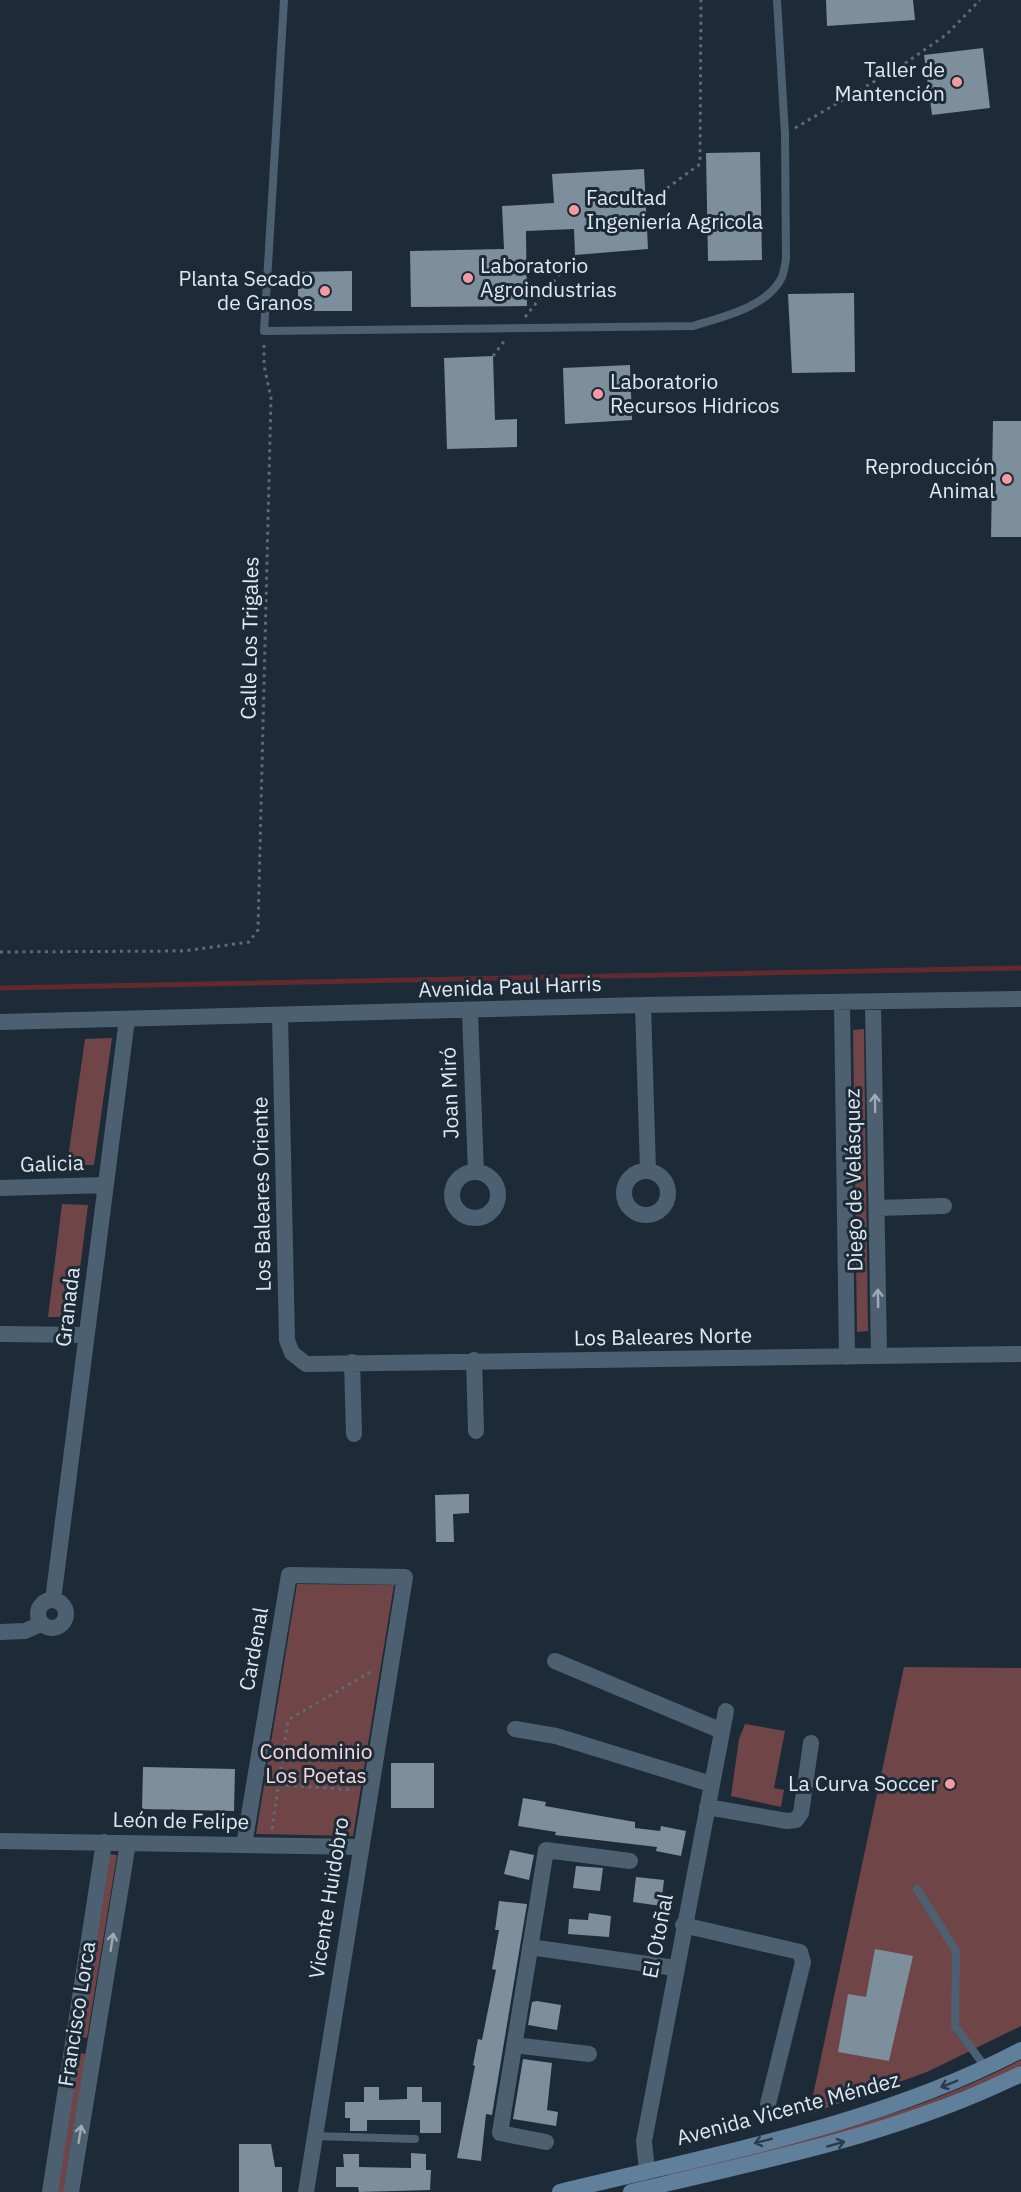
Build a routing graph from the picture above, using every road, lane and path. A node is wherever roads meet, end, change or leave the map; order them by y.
1 (284, 0) edge
2 (701, 0) edge
3 (777, 0) edge
4 (980, 0) edge
5 (785, 134) junction
6 (655, 197) dead end
7 (575, 255) dead end
8 (522, 319) dead end
9 (264, 331) junction
10 (508, 338) dead end
11 (493, 356) dead end
12 (0, 952) edge
13 (1021, 999) edge
14 (873, 1002) junction
15 (842, 1003) junction
16 (643, 1005) junction
17 (470, 1012) junction
18 (280, 1016) junction
19 (127, 1019) junction
20 (0, 1022) edge
21 (648, 1171) dead end
22 (476, 1172) dead end
23 (106, 1185) junction
24 (0, 1188) edge
25 (944, 1206) dead end
26 (877, 1208) junction
27 (0, 1334) edge
28 (87, 1335) junction
29 (1021, 1354) edge
30 (879, 1356) junction
31 (847, 1357) junction
32 (474, 1360) junction
33 (352, 1362) junction
34 (306, 1364) joint
35 (476, 1431) dead end
36 (354, 1434) dead end
37 (405, 1577) joint
38 (0, 1632) edge
39 (391, 1660) junction
40 (555, 1661) dead end
41 (726, 1712) dead end
42 (515, 1729) dead end
43 (722, 1731) junction
44 (811, 1743) dead end
45 (254, 1783) junction
46 (711, 1784) junction
47 (279, 1785) junction
48 (370, 1792) junction
49 (707, 1807) junction
50 (0, 1841) edge
51 (104, 1842) junction
52 (128, 1843) junction
53 (244, 1845) junction
54 (269, 1845) junction
55 (361, 1847) junction
56 (630, 1861) dead end
57 (917, 1889) dead end
58 (683, 1924) junction
59 (530, 1947) junction
60 (675, 1968) junction
61 (73, 2043) junction
62 (514, 2045) junction
63 (94, 2047) junction
64 (1021, 2050) edge
65 (589, 2054) dead end
66 (986, 2068) junction
67 (1021, 2074) edge
68 (768, 2104) dead end
69 (314, 2136) junction
70 (415, 2139) dead end
71 (546, 2142) dead end
72 (647, 2170) junction
73 (50, 2192) edge
74 (71, 2192) edge
75 (306, 2192) edge
76 (560, 2192) edge
77 (632, 2192) edge

1 - 9 lane
2 - 6 path
3 - 5 lane
4 - 5 path
5 - 9 lane
7 - 8 path
9 - 12 path, Calle Los Trigales
10 - 11 path
13 - 14 street, Avenida Paul Harris
14 - 15 street, Avenida Paul Harris
26 -> 14 street, Diego de Velásquez
15 - 16 street, Avenida Paul Harris
15 - 31 street, Diego de Velásquez
16 - 17 street, Avenida Paul Harris
16 - 21 street
17 - 18 street, Avenida Paul Harris
17 - 22 street, Joan Miró
18 - 19 street, Avenida Paul Harris
18 - 34 street, Los Baleares Oriente
19 - 20 street, Avenida Paul Harris
19 - 23 street, Granada
23 - 24 street, Galicia
23 - 28 street, Granada
25 - 26 street
30 -> 26 street, Diego de Velásquez
27 - 28 street
28 - 38 street, Granada
29 - 30 street, Los Baleares Norte
30 - 31 street, Los Baleares Norte
31 - 32 street, Los Baleares Norte
32 - 33 street, Los Baleares Norte
32 - 35 street
33 - 34 street, Los Baleares Norte
33 - 36 street
37 - 39 street, Vicente Huidobro
37 - 45 street, Cardenal
39 - 47 path
39 - 48 street, Vicente Huidobro
40 - 43 street
41 - 43 street, El Otoñal
42 - 46 street
43 - 46 street, El Otoñal
44 - 49 street
45 - 47 path
45 - 53 street, Cardenal
46 - 49 street, El Otoñal
47 - 48 path
47 - 54 path
48 - 55 street, Vicente Huidobro
49 - 58 street, El Otoñal
50 - 51 street, León de Felipe
51 - 52 street, León de Felipe
51 - 61 street, Francisco Lorca
52 - 53 street, León de Felipe
63 -> 52 street, Francisco Lorca
53 - 54 street, León de Felipe
54 - 55 street, León de Felipe
55 - 69 street, Vicente Huidobro
56 - 59 street
57 - 66 lane
58 - 60 street, El Otoñal
58 - 68 street
59 - 60 street
59 - 62 street
60 - 72 street, El Otoñal
61 - 63 street
61 - 73 street, Francisco Lorca
62 - 65 street
62 - 71 street
74 -> 63 street, Francisco Lorca
64 - 66 main road, Avenida Vicente Méndez
66 -> 72 main road, Avenida Vicente Méndez
77 -> 67 main road, Avenida Vicente Méndez
69 - 70 lane
69 - 75 street, Vicente Huidobro
72 - 76 main road, Avenida Vicente Méndez

